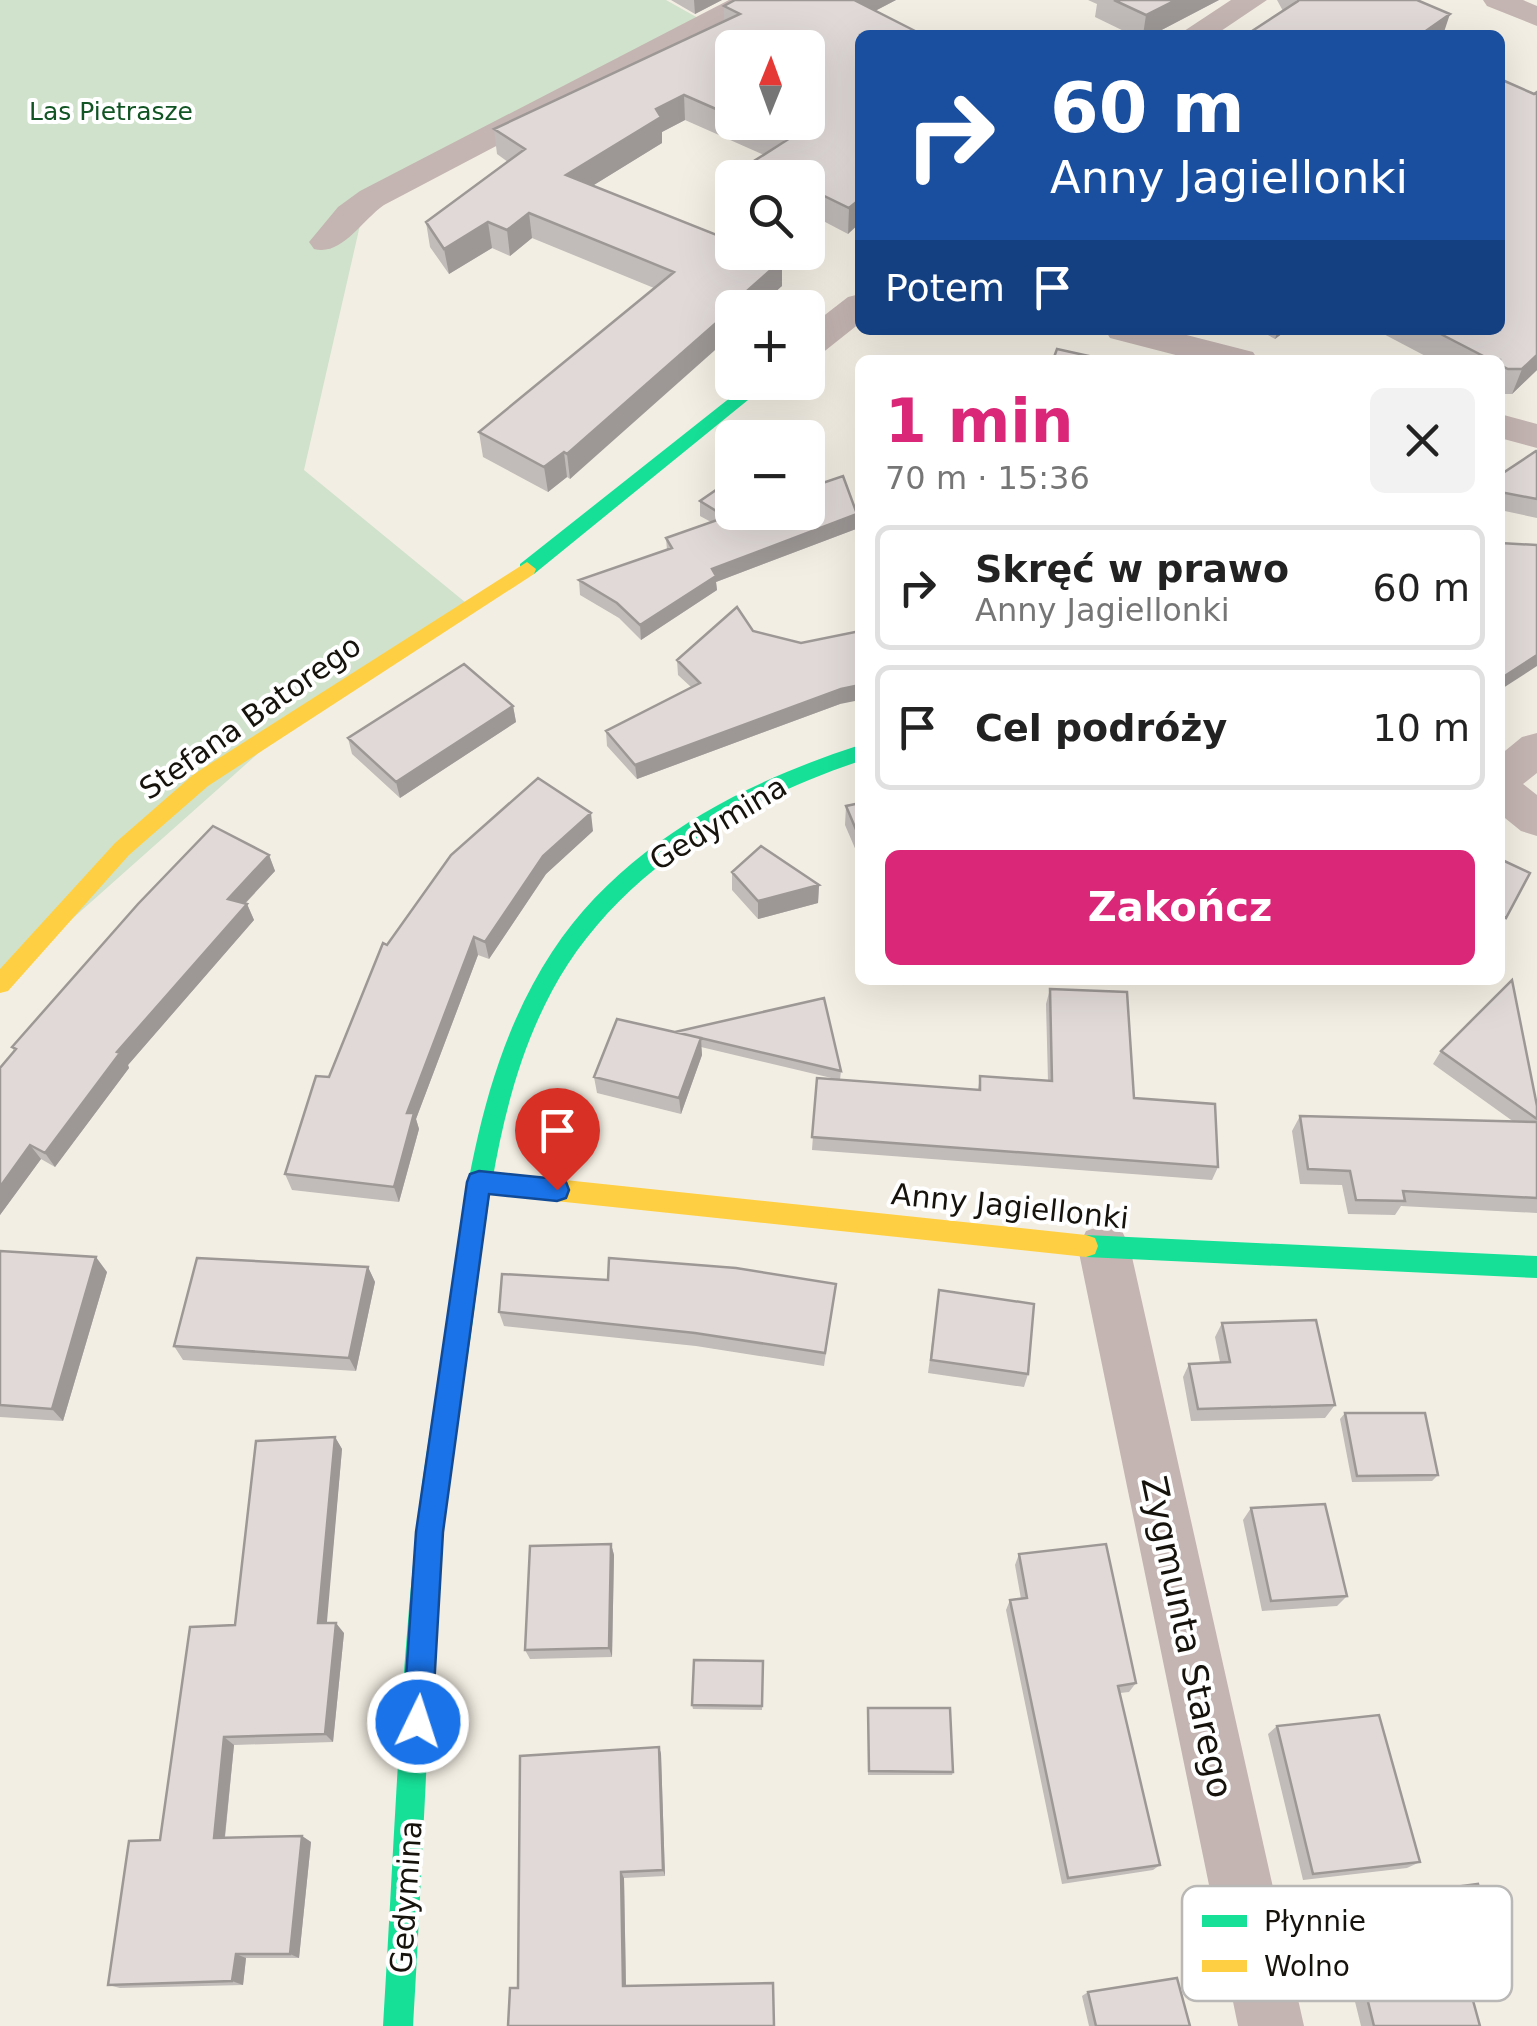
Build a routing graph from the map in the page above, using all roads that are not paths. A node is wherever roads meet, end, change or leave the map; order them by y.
1 (752, 0) edge
2 (1252, 0) edge
3 (1498, 0) edge
4 (1537, 17) edge
5 (1201, 30) edge
6 (326, 242) dead end
7 (855, 309) edge
8 (825, 333) edge
9 (1142, 335) edge
10 (1220, 355) edge
11 (740, 400) edge
12 (1505, 427) edge
13 (1537, 436) edge
14 (1537, 749) edge
15 (855, 755) edge
16 (1505, 775) edge
17 (1505, 794) edge
18 (1537, 818) edge
19 (0, 984) edge
20 (479, 1182) junction
21 (1104, 1248) junction
22 (1537, 1267) edge
23 (1241, 1886) edge
24 (1266, 2001) edge
25 (398, 2026) edge
26 (1271, 2026) edge

1 - 6 street
2 - 5 street
3 - 4 street
7 - 8 street
9 - 10 street
11 - 19 street, Stefana Batorego
12 - 13 street
14 - 16 street
15 - 20 street, Gedymina
17 - 18 street
20 - 21 street, Anny Jagiellonki
20 - 25 street, Gedymina
21 - 22 street, Anny Jagiellonki
21 - 23 street, Zygmunta Starego
24 - 26 street, Zygmunta Starego

